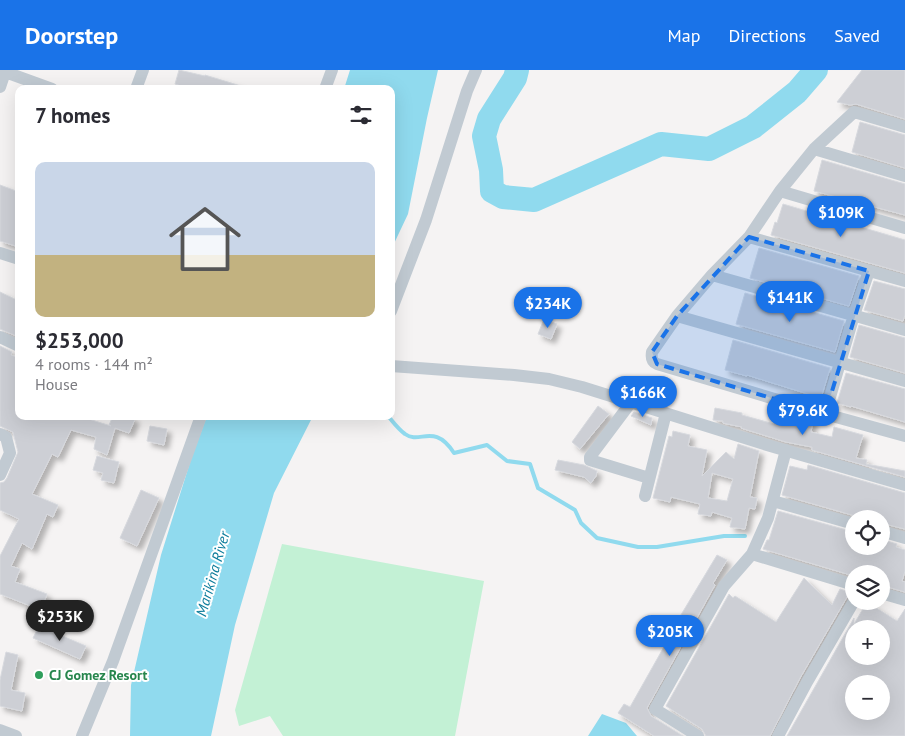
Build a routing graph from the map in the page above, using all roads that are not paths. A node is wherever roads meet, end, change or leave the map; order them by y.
1 (143, 70) edge
2 (332, 70) edge
3 (476, 70) edge
4 (3, 71) edge
5 (41, 85) edge
6 (137, 85) edge
7 (326, 85) edge
8 (0, 87) edge
9 (905, 127) edge
10 (814, 150) junction
11 (905, 176) edge
12 (780, 191) junction
13 (905, 228) edge
14 (749, 237) junction
15 (0, 253) edge
16 (15, 259) edge
17 (870, 271) junction
18 (712, 275) junction
19 (905, 281) edge
20 (395, 301) edge
21 (854, 315) junction
22 (677, 316) junction
23 (905, 330) edge
24 (0, 337) edge
25 (15, 344) edge
26 (840, 363) junction
27 (395, 366) edge
28 (905, 381) edge
29 (632, 401) junction
30 (666, 413) junction
31 (825, 414) junction
32 (200, 420) edge
33 (0, 434) edge
34 (905, 436) edge
35 (786, 450) junction
36 (0, 475) edge
37 (649, 478) junction
38 (905, 485) edge
39 (645, 496) dead end
40 (773, 501) junction
41 (845, 521) edge
42 (890, 534) edge
43 (905, 538) edge
44 (752, 554) junction
45 (845, 582) edge
46 (890, 596) edge
47 (905, 600) edge
48 (849, 610) edge
49 (0, 730) edge
50 (16, 736) edge
51 (82, 736) edge
52 (698, 736) edge
53 (778, 736) edge

1 - 6 street
2 - 7 street
3 - 20 street
4 - 5 street
4 - 8 street
9 - 10 street
10 - 11 street
10 - 12 street
12 - 13 street
12 - 14 street
14 - 17 street
14 - 18 street
15 - 16 street
17 - 19 street
17 - 21 street
18 - 21 street
18 - 22 street
21 - 23 street
21 - 26 street
22 - 26 street
22 - 31 street
24 - 25 street
26 - 28 street
26 - 31 street
27 - 29 street
29 - 30 street
29 - 37 street
30 - 35 street
30 - 37 street
31 - 34 street
32 - 51 street
33 - 36 street
35 - 38 street
35 - 40 street
37 - 39 street
40 - 41 street
40 - 44 street
42 - 43 street
44 - 45 street
44 - 52 street
46 - 47 street
48 - 53 street
49 - 50 street

